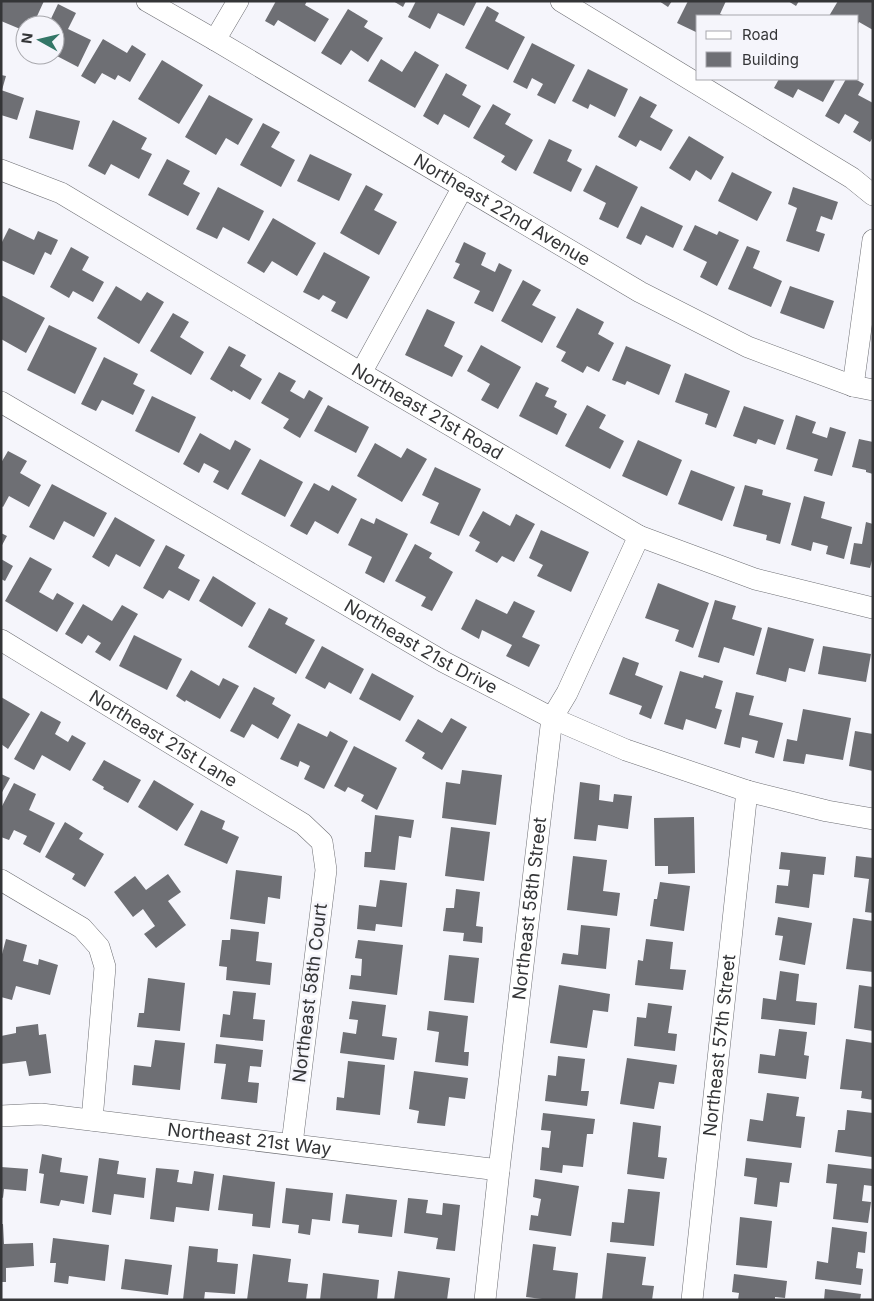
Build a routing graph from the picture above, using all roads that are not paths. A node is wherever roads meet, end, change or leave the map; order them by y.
1 (147, 1) edge
2 (238, 1) edge
3 (561, 1) edge
4 (215, 40) junction
5 (1, 170) edge
6 (463, 187) junction
7 (873, 195) edge
8 (873, 240) edge
9 (361, 372) junction
10 (863, 388) edge
11 (1, 402) edge
12 (639, 536) junction
13 (873, 608) edge
14 (1, 640) edge
15 (552, 718) junction
16 (747, 791) junction
17 (873, 818) edge
18 (322, 842) joint
19 (1, 880) edge
20 (1, 1116) edge
21 (92, 1120) junction
22 (292, 1144) junction
23 (498, 1170) junction
24 (484, 1300) edge
25 (692, 1300) edge

1 - 4 street, Northeast 22nd Avenue
2 - 4 street
3 - 7 street
4 - 6 street, Northeast 22nd Avenue
5 - 9 street, Northeast 21st Road
6 - 9 street
6 - 10 street, Northeast 22nd Avenue
8 - 10 street
9 - 12 street, Northeast 21st Road
11 - 15 street, Northeast 21st Drive
12 - 13 street, Northeast 21st Road
12 - 15 street, Northeast 58th Street
14 - 18 street, Northeast 21st Lane
15 - 16 street, Northeast 21st Drive
15 - 23 street, Northeast 58th Street
16 - 17 street, Northeast 21st Drive
16 - 25 street, Northeast 57th Street
18 - 22 street, Northeast 58th Court
19 - 21 street
20 - 21 street, Northeast 21st Way
21 - 22 street, Northeast 21st Way
22 - 23 street, Northeast 21st Way
23 - 24 street, Northeast 58th Street

